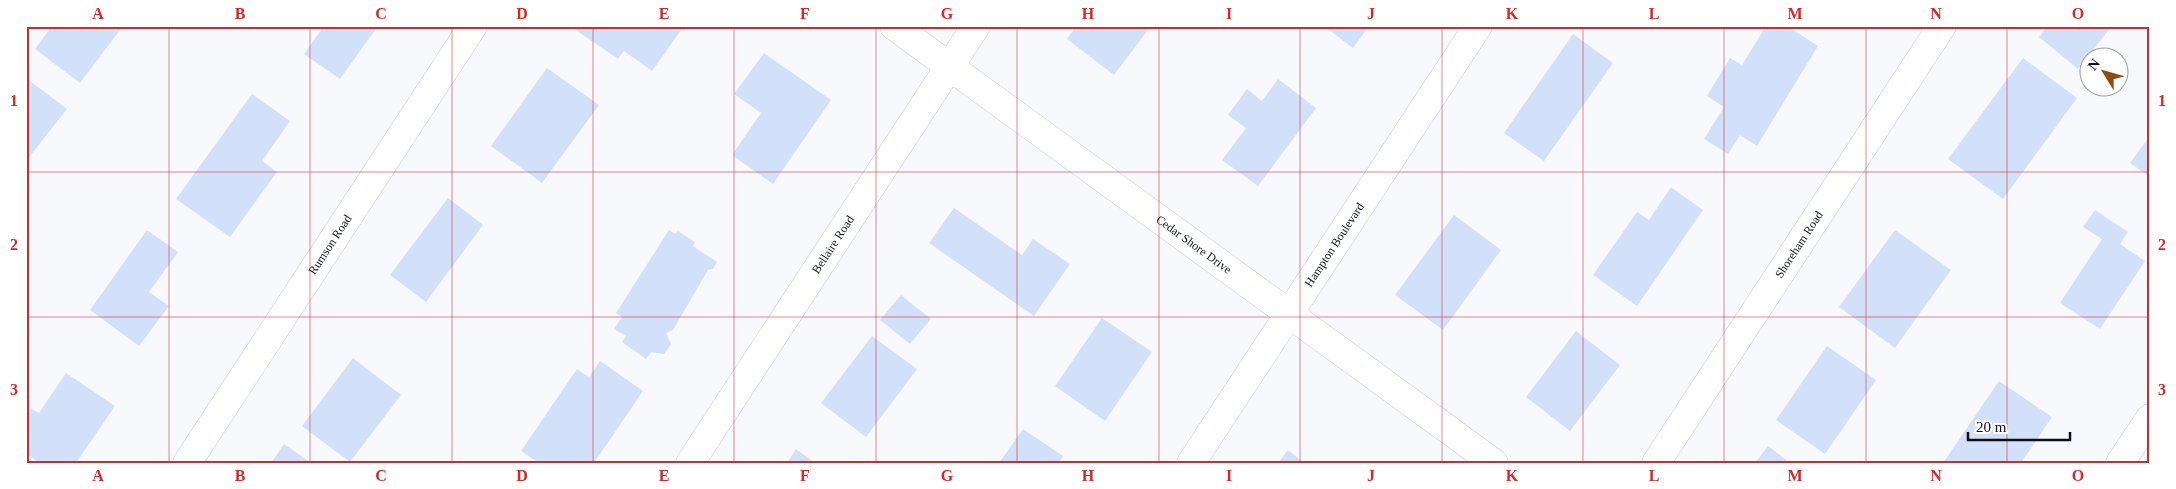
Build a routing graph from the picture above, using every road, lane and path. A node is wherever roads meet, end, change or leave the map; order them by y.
1 (473, 26) edge
2 (894, 26) edge
3 (976, 26) edge
4 (1478, 26) edge
5 (1942, 26) edge
6 (950, 67) junction
7 (1289, 314) junction
8 (2150, 418) edge
9 (187, 463) edge
10 (690, 463) edge
11 (1191, 463) edge
12 (1494, 463) edge
13 (1656, 463) edge
14 (2120, 463) edge

1 - 9 street, Rumson Road
2 - 6 street, Cedar Shore Drive
3 - 6 street, Bellaire Road
4 - 7 street, Hampton Boulevard
5 - 13 street, Shoreham Road
6 - 7 street, Cedar Shore Drive
6 - 10 street, Bellaire Road
7 - 11 street, Hampton Boulevard
7 - 12 street, Cedar Shore Drive
8 - 14 street

